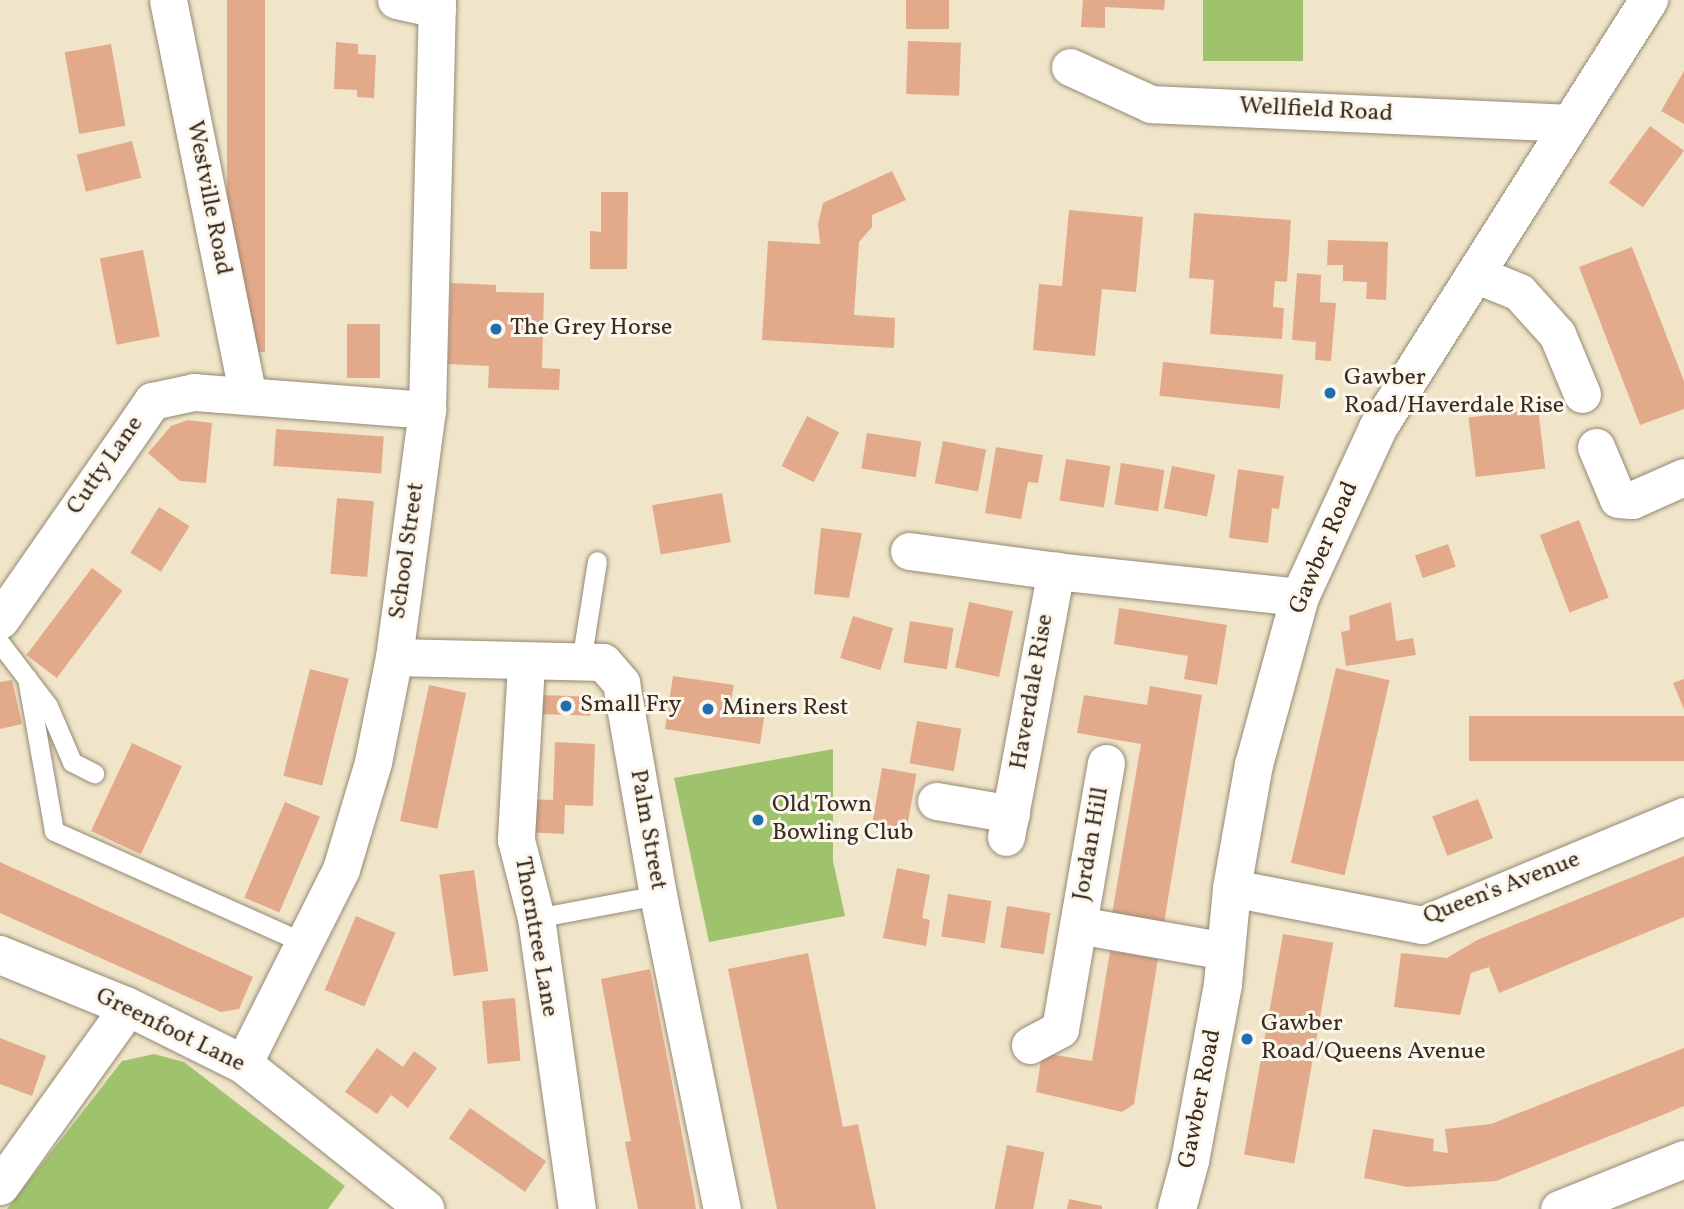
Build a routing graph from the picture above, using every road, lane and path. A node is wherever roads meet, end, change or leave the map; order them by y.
1 (168, 0) edge
2 (396, 0) edge
3 (1649, 0) edge
4 (437, 4) edge
5 (1070, 67) dead end
6 (1570, 123) junction
7 (1475, 274) junction
8 (1582, 394) dead end
9 (248, 396) junction
10 (427, 410) junction
11 (1597, 447) dead end
12 (1684, 477) edge
13 (909, 551) dead end
14 (597, 561) dead end
15 (1056, 571) junction
16 (1300, 597) junction
17 (0, 620) edge
18 (0, 643) edge
19 (394, 657) junction
20 (580, 662) junction
21 (526, 663) junction
22 (27, 678) junction
23 (1106, 763) dead end
24 (94, 773) dead end
25 (936, 801) dead end
26 (1684, 816) edge
27 (1232, 888) junction
28 (658, 895) junction
29 (536, 918) junction
30 (1078, 925) junction
31 (304, 943) junction
32 (1226, 951) junction
33 (0, 955) edge
34 (128, 1007) junction
35 (1030, 1045) dead end
36 (243, 1063) junction
37 (1684, 1159) edge
38 (0, 1186) edge
39 (425, 1209) edge
40 (577, 1209) edge
41 (722, 1209) edge
42 (1177, 1209) edge
43 (1559, 1209) edge

1 - 9 street, Westville Road
2 - 4 street
3 - 6 street, Gawber Road
4 - 10 street, School Street
5 - 6 street, Wellfield Road
6 - 7 street, Gawber Road
7 - 8 street
7 - 16 street, Gawber Road
9 - 10 street, Cutty Lane
9 - 17 street, Cutty Lane
10 - 19 street, School Street
11 - 12 street
13 - 15 street
14 - 20 lane
15 - 16 street
15 - 25 street, Haverdale Rise
16 - 27 street, Gawber Road
18 - 22 lane
19 - 21 street, Palm Street
19 - 31 street, School Street
20 - 21 street, Palm Street
20 - 28 street, Palm Street
21 - 29 street, Thorntree Lane
22 - 24 lane
22 - 31 lane
23 - 30 street, Jordan Hill
26 - 27 street, Queen's Avenue
27 - 32 street, Gawber Road
28 - 29 lane
28 - 41 street, Palm Street
29 - 40 street, Thorntree Lane
30 - 32 street, Jordan Hill
30 - 35 street, Jordan Hill
31 - 36 street, School Street
32 - 42 street, Gawber Road
33 - 34 street, Greenfoot Lane
34 - 36 street, Greenfoot Lane
34 - 38 street
36 - 39 street, Greenfoot Lane
37 - 43 street

